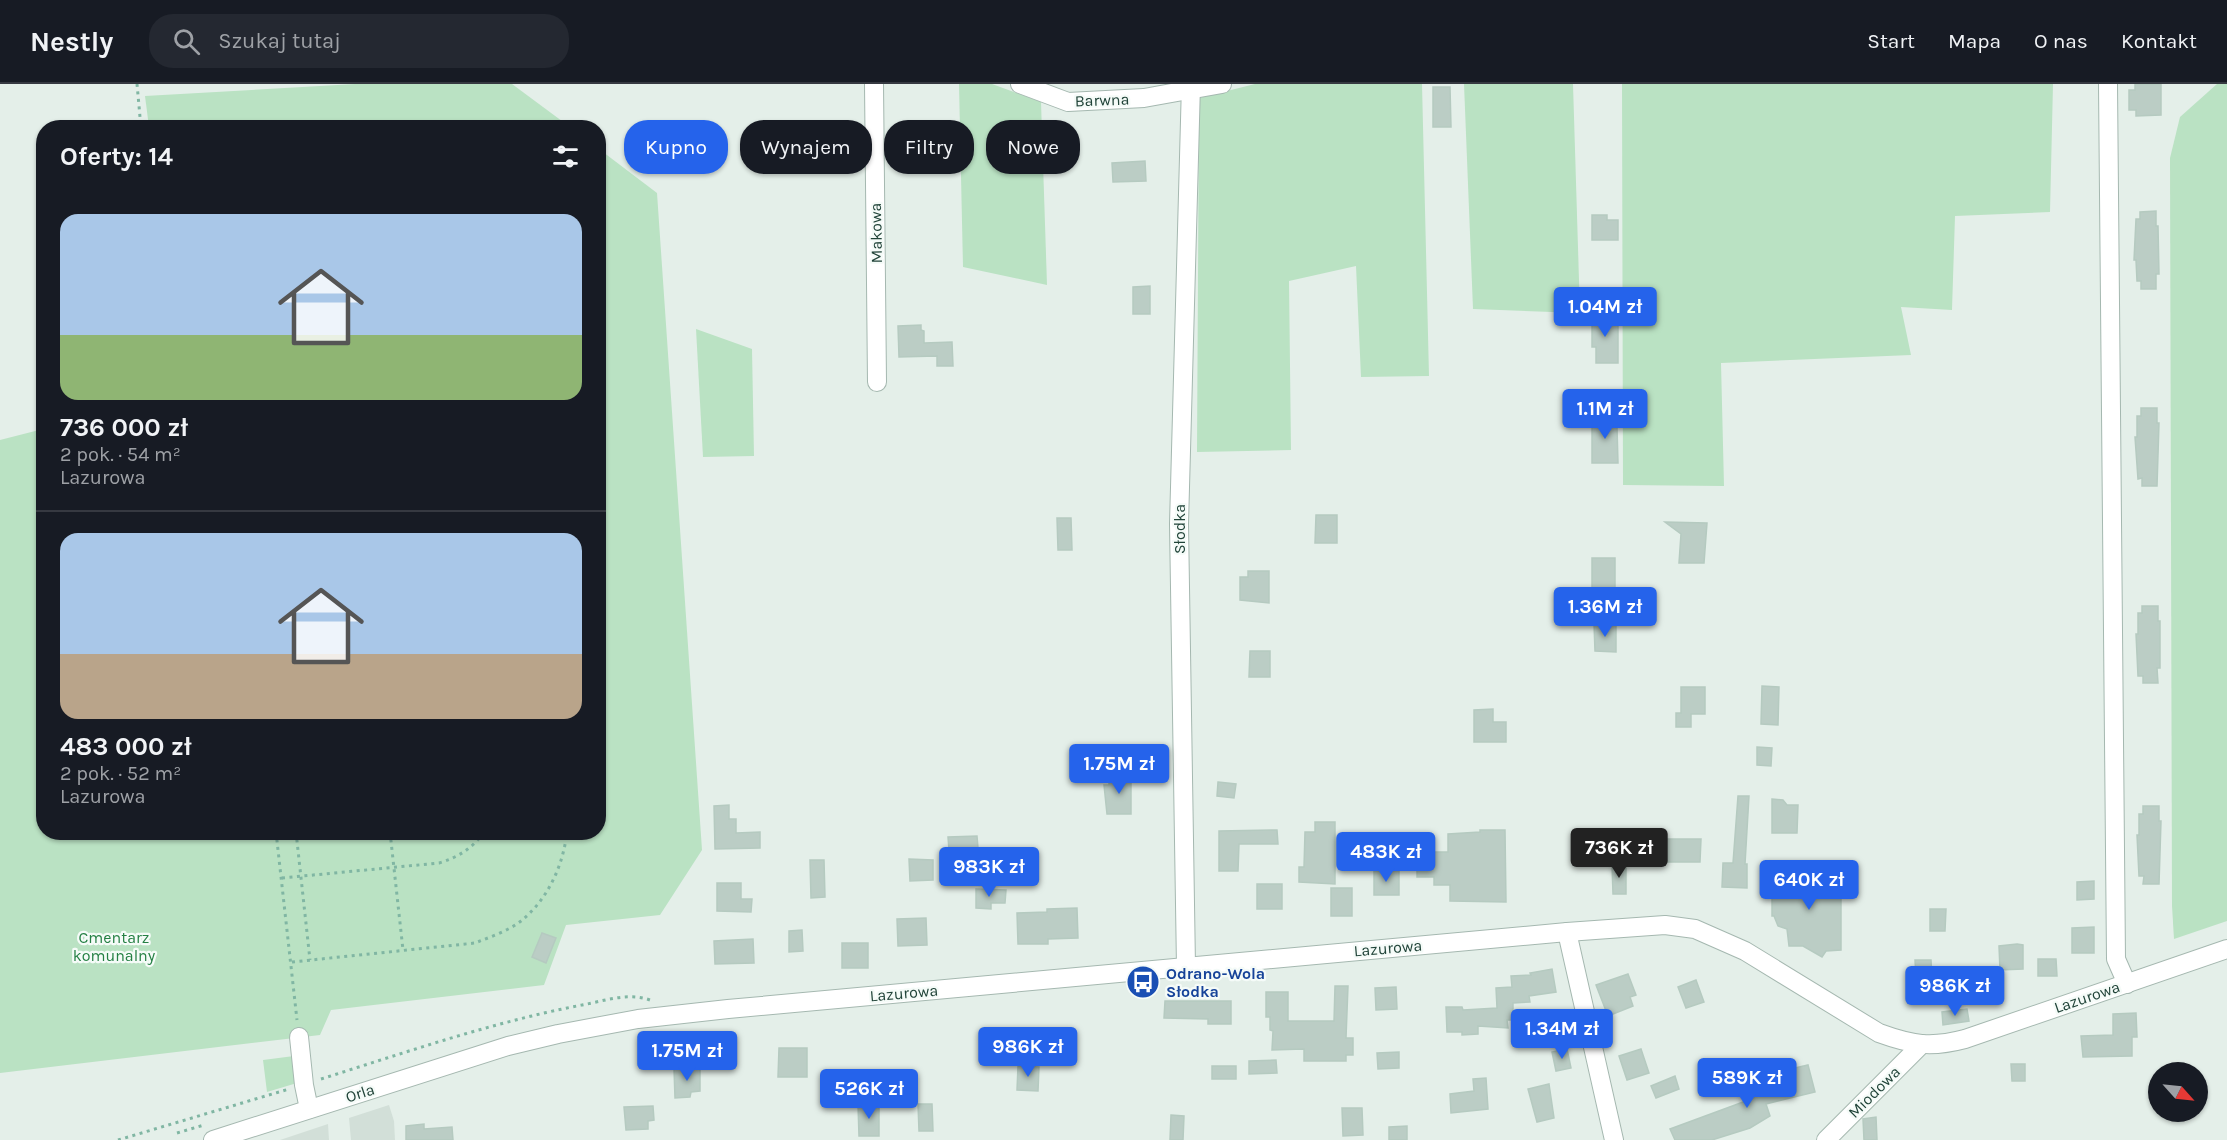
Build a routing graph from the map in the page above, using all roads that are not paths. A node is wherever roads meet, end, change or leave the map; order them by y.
1 (874, 84) edge
2 (1020, 84) edge
3 (1222, 84) edge
4 (2108, 84) edge
5 (1191, 87) edge
6 (1093, 92) edge
7 (877, 382) dead end
8 (1567, 932) junction
9 (2227, 949) edge
10 (1186, 967) junction
11 (2127, 984) junction
12 (299, 1037) road end
13 (1922, 1044) junction
14 (508, 1046) joint
15 (309, 1109) junction
16 (213, 1140) edge
17 (1614, 1140) edge
18 (1826, 1140) edge

1 - 7 street, Makowa
2 - 6 street, Barwna
3 - 5 street, Barwna
4 - 11 street
5 - 6 street, Barwna
5 - 10 street, Słodka
8 - 10 street, Lazurowa
8 - 13 street, Lazurowa
8 - 17 street
9 - 11 street, Lazurowa
10 - 14 street, Lazurowa
11 - 13 street, Lazurowa
12 - 15 street
13 - 18 street, Miodowa
14 - 15 street, Orla
15 - 16 street, Orla

